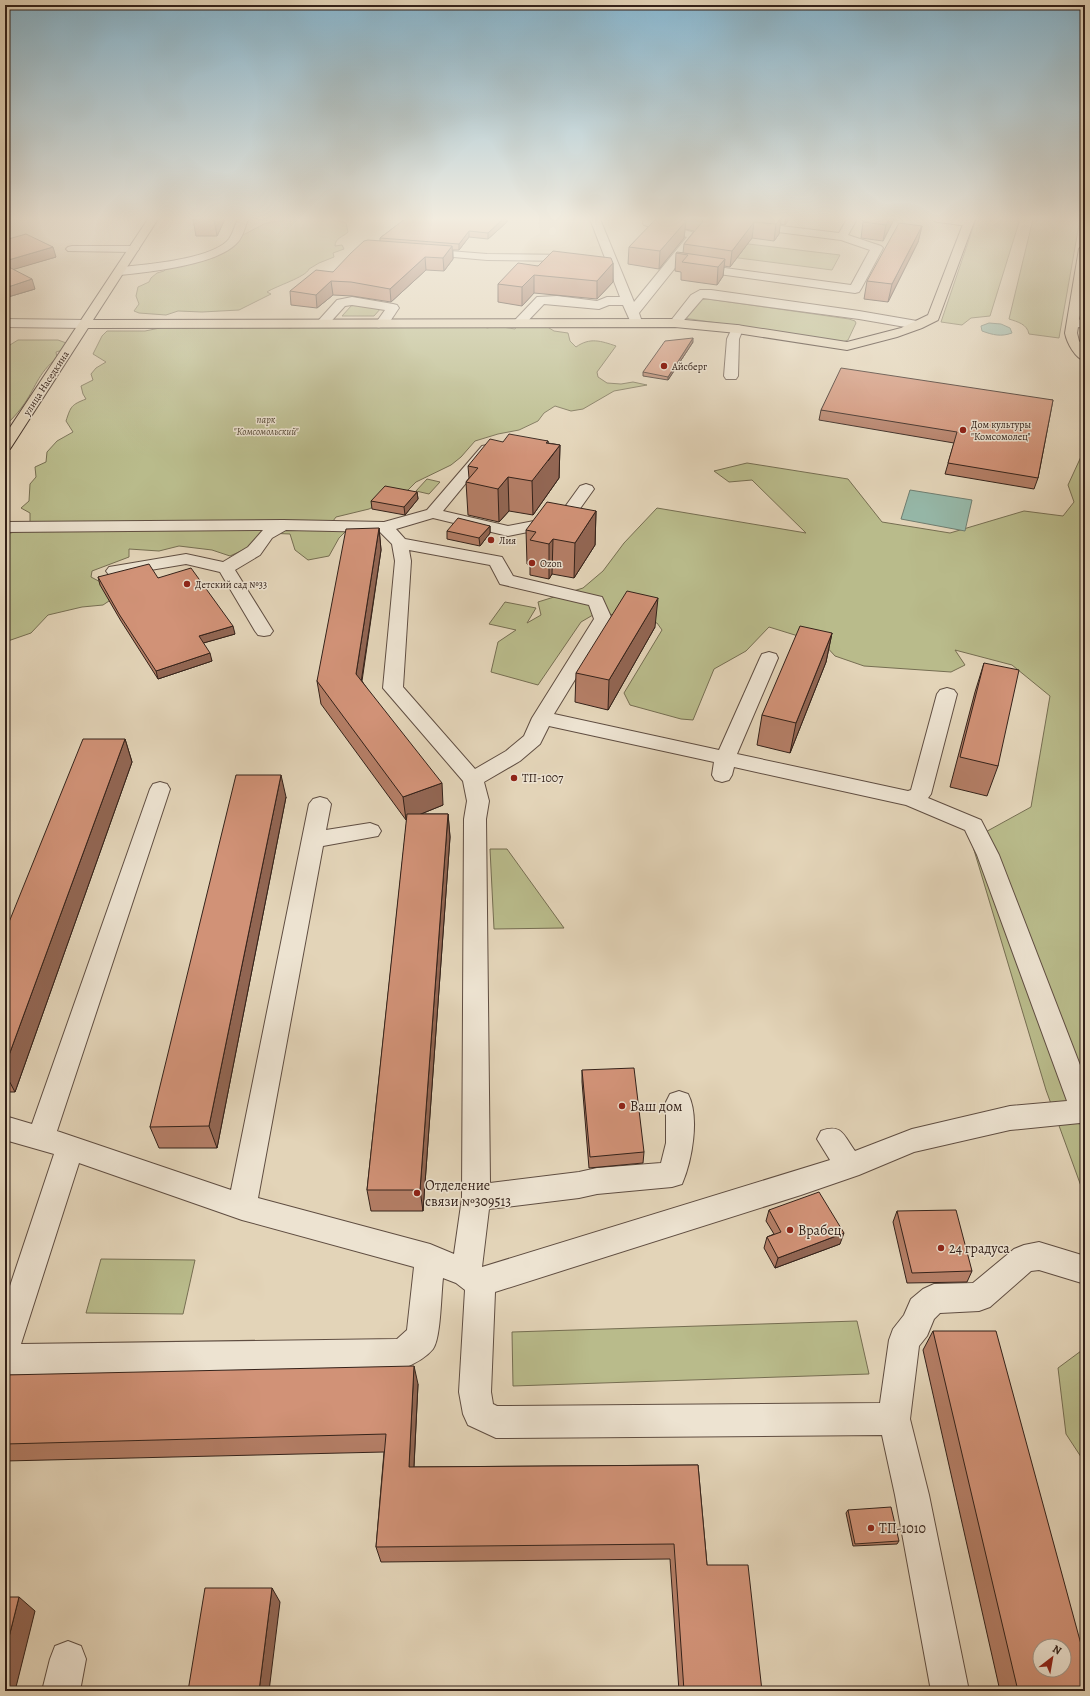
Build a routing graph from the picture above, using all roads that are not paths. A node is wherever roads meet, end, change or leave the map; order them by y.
1 (102, 298) edge
2 (624, 298) edge
3 (643, 298) edge
4 (695, 298) edge
5 (740, 298) edge
6 (941, 298) edge
7 (1081, 298) edge
8 (631, 312) junction
9 (675, 322) junction
10 (6, 323) edge
11 (85, 324) junction
12 (322, 324) junction
13 (381, 324) junction
14 (519, 324) junction
15 (1079, 324) edge
16 (917, 325) junction
17 (737, 330) junction
18 (1084, 356) edge
19 (731, 376) dead end
20 (5, 446) edge
21 (495, 446) edge
22 (586, 489) dead end
23 (433, 513) junction
24 (283, 525) junction
25 (5, 527) edge
26 (385, 527) junction
27 (400, 543) junction
28 (226, 568) junction
29 (115, 571) edge
30 (264, 631) dead end
31 (769, 658) dead end
32 (946, 694) dead end
33 (542, 718) junction
34 (724, 767) junction
35 (473, 779) junction
36 (160, 789) dead end
37 (911, 799) junction
38 (320, 804) dead end
39 (370, 831) dead end
40 (314, 840) junction
41 (679, 1102) dead end
42 (1085, 1112) edge
43 (5, 1128) edge
44 (41, 1138) junction
45 (831, 1140) dead end
46 (70, 1148) junction
47 (849, 1166) junction
48 (476, 1198) junction
49 (242, 1207) junction
50 (430, 1258) junction
51 (1085, 1270) edge
52 (473, 1278) junction
53 (5, 1347) edge
54 (5, 1360) edge
55 (894, 1419) junction
56 (950, 1691) edge

1 - 11 main road, улица Наседкина
2 - 8 street
3 - 8 street
4 - 9 street
5 - 16 street
6 - 16 main road
7 - 15 main road
8 - 9 main road
8 - 14 main road
8 - 14 street
9 - 17 main road
10 - 11 street
11 - 12 main road
11 - 20 main road, улица Наседкина
12 - 13 main road
12 - 13 street
13 - 14 main road
15 - 18 main road
16 - 17 main road
17 - 19 street
21 - 23 street
22 - 23 street
23 - 26 street
24 - 25 street
24 - 26 street
24 - 28 street
26 - 27 street
27 - 33 street
27 - 35 street
28 - 29 street
28 - 30 street
31 - 34 street
32 - 37 street
33 - 34 street
33 - 35 street
34 - 37 street
35 - 48 street
36 - 44 street
37 - 42 street
38 - 40 street
39 - 40 street
40 - 49 street
41 - 48 street
42 - 47 street
43 - 44 street
44 - 46 street
45 - 47 street
46 - 49 street
46 - 53 street
47 - 52 street
48 - 52 street
49 - 50 street
50 - 52 street
50 - 54 street
51 - 55 street
52 - 55 street
55 - 56 street

